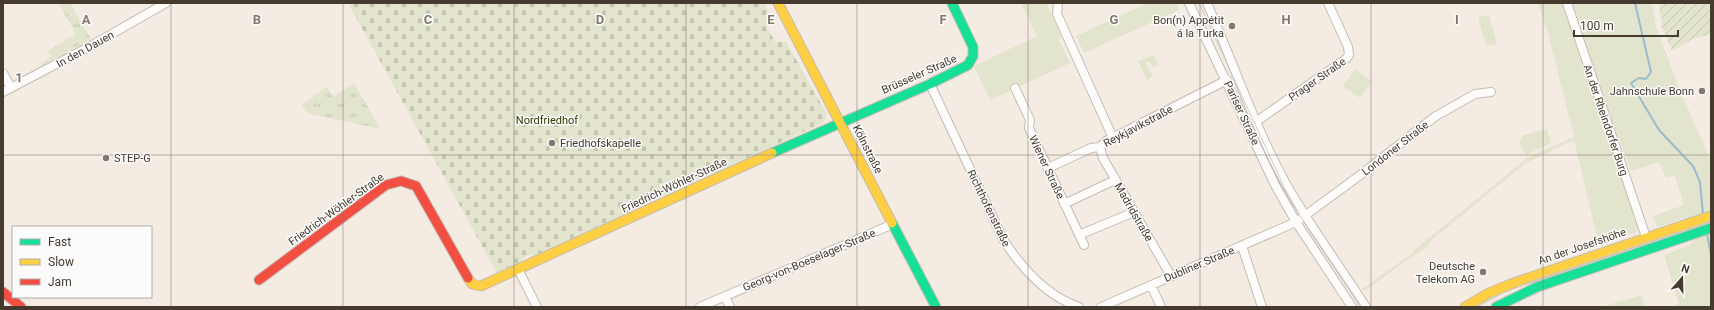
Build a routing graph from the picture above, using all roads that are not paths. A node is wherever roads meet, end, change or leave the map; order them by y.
1 (166, 3) edge
2 (778, 3) edge
3 (952, 3) edge
4 (1058, 3) edge
5 (1189, 3) edge
6 (1207, 3) edge
7 (1328, 3) edge
8 (1567, 3) edge
9 (3, 74) edge
10 (1227, 80) junction
11 (930, 84) junction
12 (11, 88) junction
13 (1015, 88) dead end
14 (3, 92) edge
15 (1491, 92) dead end
16 (1257, 121) junction
17 (840, 122) junction
18 (1114, 138) junction
19 (1100, 147) junction
20 (1048, 168) junction
21 (1115, 180) junction
22 (1064, 204) junction
23 (1134, 212) junction
24 (1304, 215) junction
25 (1710, 217) edge
26 (1296, 222) junction
27 (893, 224) junction
28 (1707, 229) edge
29 (1079, 235) junction
30 (1646, 237) junction
31 (1084, 245) dead end
32 (1242, 246) junction
33 (518, 269) junction
34 (1171, 276) junction
35 (259, 280) dead end
36 (1151, 285) junction
37 (3, 292) edge
38 (725, 296) junction
39 (1081, 306) edge
40 (21, 307) edge
41 (537, 307) edge
42 (700, 307) edge
43 (730, 307) edge
44 (936, 307) edge
45 (1101, 307) edge
46 (1161, 307) edge
47 (1262, 307) edge
48 (1352, 307) edge
49 (1366, 307) edge
50 (1465, 307) edge
51 (1496, 307) edge

1 - 12 street, In den Dauen
2 - 17 main road, Kölnstraße
3 - 11 main road, Brüsseler Straße
4 - 18 street
5 - 10 street, Pariser Straße
6 - 16 street, Pariser Straße
7 - 16 street, Prager Straße
8 - 30 street, An der Rheindorfer Burg
9 - 12 street
10 - 18 street, Reykjavikstraße
10 - 26 street, Pariser Straße
11 - 17 main road, Brüsseler Straße
11 - 39 street, Richthofenstraße
12 - 14 street, In den Dauen
13 - 20 street, Wiener Straße
15 - 24 street, Londoner Straße
16 - 24 street, Pariser Straße
17 - 27 main road, Kölnstraße
17 - 33 main road, Friedrich-Wöhler-Straße
18 - 19 street, Reykjavikstraße
19 - 20 street, Reykjavikstraße
19 - 21 street, Madridstraße
20 - 22 street, Wiener Straße
21 - 22 street
21 - 23 street, Madridstraße
22 - 29 street, Wiener Straße
23 - 29 street
23 - 34 street, Madridstraße
24 - 26 street
24 - 49 street, Pariser Straße
25 - 30 main road, An der Josefshöhe
26 - 32 street, Dubliner Straße
26 - 48 street, Pariser Straße
27 - 38 street, Georg-von-Boeselager-Straße
27 - 44 main road, Kölnstraße
28 - 51 main road
29 - 31 street, Wiener Straße
30 - 50 main road, An der Josefshöhe
32 - 34 street, Dubliner Straße
32 - 47 street
33 - 35 main road, Friedrich-Wöhler-Straße
33 - 41 street
34 - 36 street, Dubliner Straße
36 - 45 street, Dubliner Straße
36 - 46 street
37 - 40 main road
38 - 42 street, Georg-von-Boeselager-Straße
38 - 43 street

